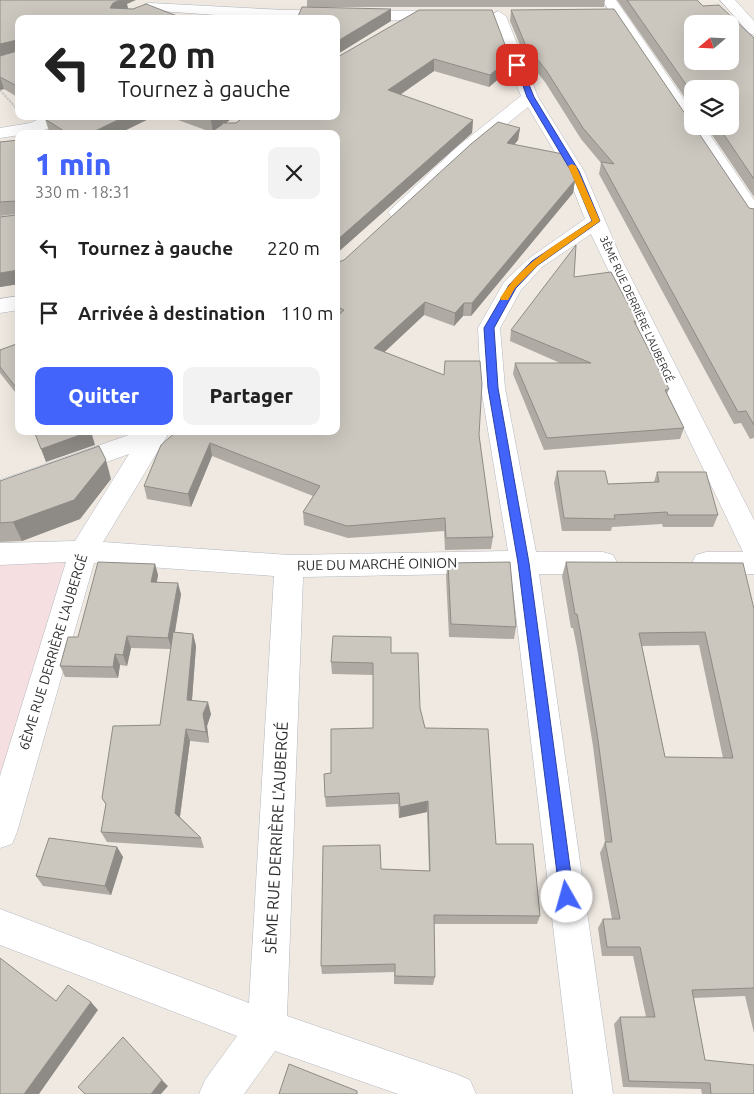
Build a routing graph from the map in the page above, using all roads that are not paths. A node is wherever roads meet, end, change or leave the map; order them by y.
1 (168, 0) edge
2 (727, 0) edge
3 (150, 7) junction
4 (605, 7) edge
5 (136, 13) edge
6 (255, 15) edge
7 (415, 15) junction
8 (340, 16) edge
9 (461, 16) edge
10 (498, 16) dead end
11 (392, 30) edge
12 (754, 30) edge
13 (530, 97) junction
14 (684, 111) edge
15 (52, 120) edge
16 (20, 130) edge
17 (15, 131) edge
18 (0, 133) edge
19 (701, 135) edge
20 (754, 215) edge
21 (596, 221) junction
22 (383, 227) edge
23 (15, 304) edge
24 (0, 306) edge
25 (153, 435) edge
26 (155, 435) edge
27 (0, 490) edge
28 (754, 547) edge
29 (83, 551) junction
30 (0, 554) edge
31 (524, 563) junction
32 (629, 563) edge
33 (677, 563) edge
34 (754, 563) edge
35 (289, 566) junction
36 (0, 832) edge
37 (0, 927) edge
38 (267, 1029) junction
39 (219, 1094) edge
40 (456, 1094) edge
41 (592, 1094) edge

1 - 3 street
2 - 12 street
3 - 5 street
3 - 6 street
4 - 14 street
7 - 8 street
7 - 9 street
7 - 11 street
10 - 13 street, 3ÈME RUE DERRIÈRE L'AUBERGÉ
13 - 21 street, 3ÈME RUE DERRIÈRE L'AUBERGÉ
13 - 22 street
15 - 16 street
17 - 18 street
19 - 20 street
21 - 28 street, 3ÈME RUE DERRIÈRE L'AUBERGÉ
21 - 31 street
23 - 24 street
25 - 27 street
26 - 29 street, 6ÈME RUE DERRIÈRE L'AUBERGÉ
29 - 30 street, RUE DU MARCHÉ OINION
29 - 35 street, RUE DU MARCHÉ OINION
29 - 36 street, 6ÈME RUE DERRIÈRE L'AUBERGÉ
31 - 32 street, RUE DU MARCHÉ OINION
31 - 35 street, RUE DU MARCHÉ OINION
31 - 41 street
33 - 34 street
35 - 38 street, 5ÈME RUE DERRIÈRE L'AUBERGÉ
37 - 38 street
38 - 39 street
38 - 40 street

